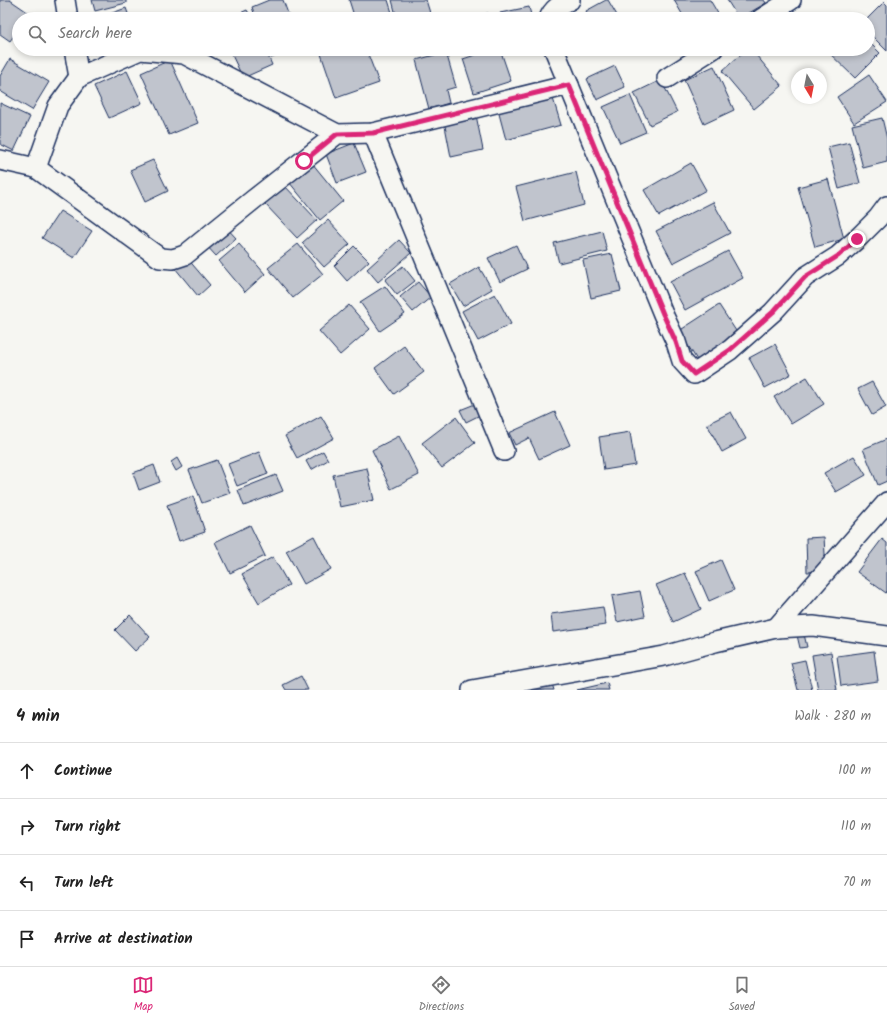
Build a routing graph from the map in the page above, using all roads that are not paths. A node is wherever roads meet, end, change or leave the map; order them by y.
1 (65, 0) edge
2 (570, 0) edge
3 (791, 0) edge
4 (548, 11) edge
5 (67, 12) edge
6 (772, 12) edge
7 (75, 56) edge
8 (126, 56) edge
9 (188, 56) edge
10 (557, 56) edge
11 (702, 56) edge
12 (79, 77) junction
13 (667, 78) dead end
14 (569, 85) junction
15 (373, 133) junction
16 (337, 134) junction
17 (0, 160) edge
18 (36, 168) junction
19 (887, 206) edge
20 (504, 451) dead end
21 (887, 502) edge
22 (776, 628) junction
23 (887, 636) edge
24 (472, 690) edge

1 - 5 street
2 - 4 street
3 - 6 street
7 - 12 street
8 - 12 street
9 - 16 street
10 - 14 street
11 - 13 street
12 - 18 street
14 - 15 street
14 - 19 street
15 - 16 street
15 - 20 street
16 - 18 street
17 - 18 street
21 - 22 street
22 - 23 street
22 - 24 street

